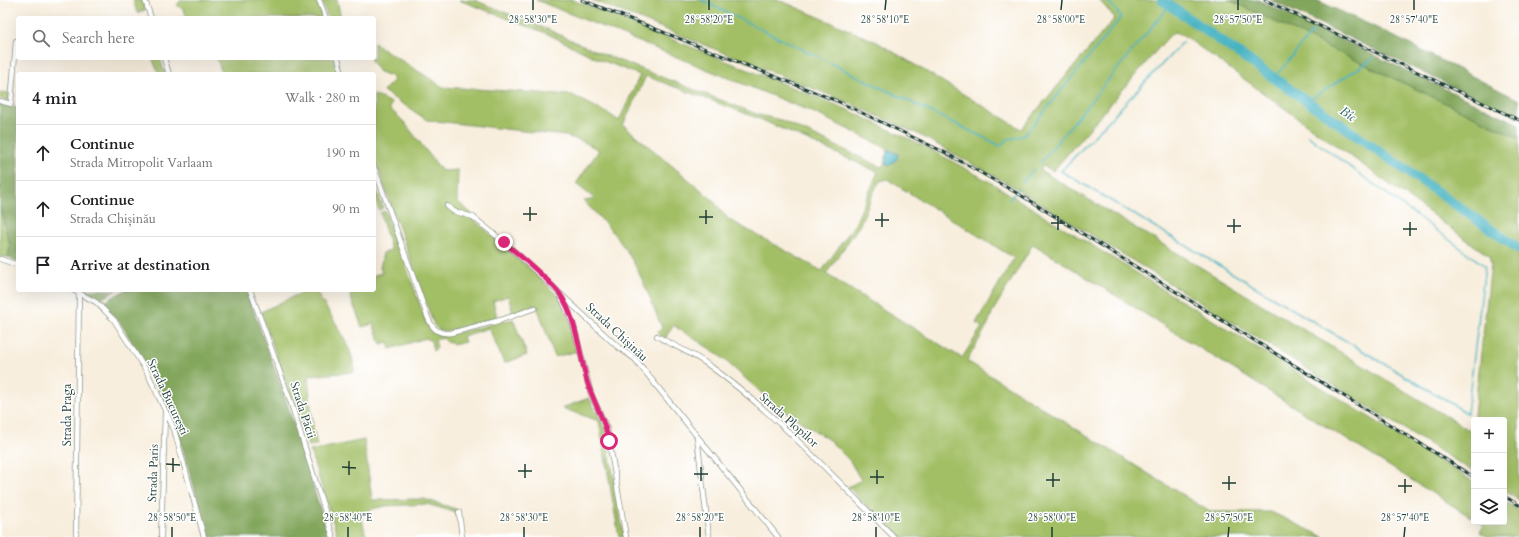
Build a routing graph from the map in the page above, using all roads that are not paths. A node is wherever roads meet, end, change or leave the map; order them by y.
1 (145, 0) edge
2 (319, 0) edge
3 (150, 16) edge
4 (325, 16) edge
5 (16, 41) dead end
6 (165, 60) edge
7 (338, 60) edge
8 (168, 72) edge
9 (342, 72) edge
10 (0, 101) edge
11 (376, 173) edge
12 (447, 206) dead end
13 (0, 259) edge
14 (16, 264) edge
15 (251, 292) edge
16 (79, 293) joint
17 (560, 295) junction
18 (535, 308) dead end
19 (657, 336) dead end
20 (165, 410) junction
21 (697, 436) junction
22 (459, 512) dead end
23 (76, 537) edge
24 (161, 537) edge
25 (204, 537) edge
26 (333, 537) edge
27 (462, 537) edge
28 (626, 537) edge
29 (710, 537) edge
30 (778, 537) edge
31 (894, 537) edge

1 - 3 street
2 - 4 street
5 - 10 street
6 - 8 street
7 - 9 street
11 - 18 street
12 - 17 street, Strada Chișinău
13 - 14 street
15 - 26 street, Strada Păcii
16 - 20 street, Strada București
16 - 23 street, Strada Praga
17 - 21 street, Strada Chișinău
17 - 28 street
19 - 31 street, Strada Plopilor
20 - 24 street, Strada Paris
20 - 25 street, Strada București
21 - 29 street
21 - 30 street, Strada Chișinău
22 - 27 street

